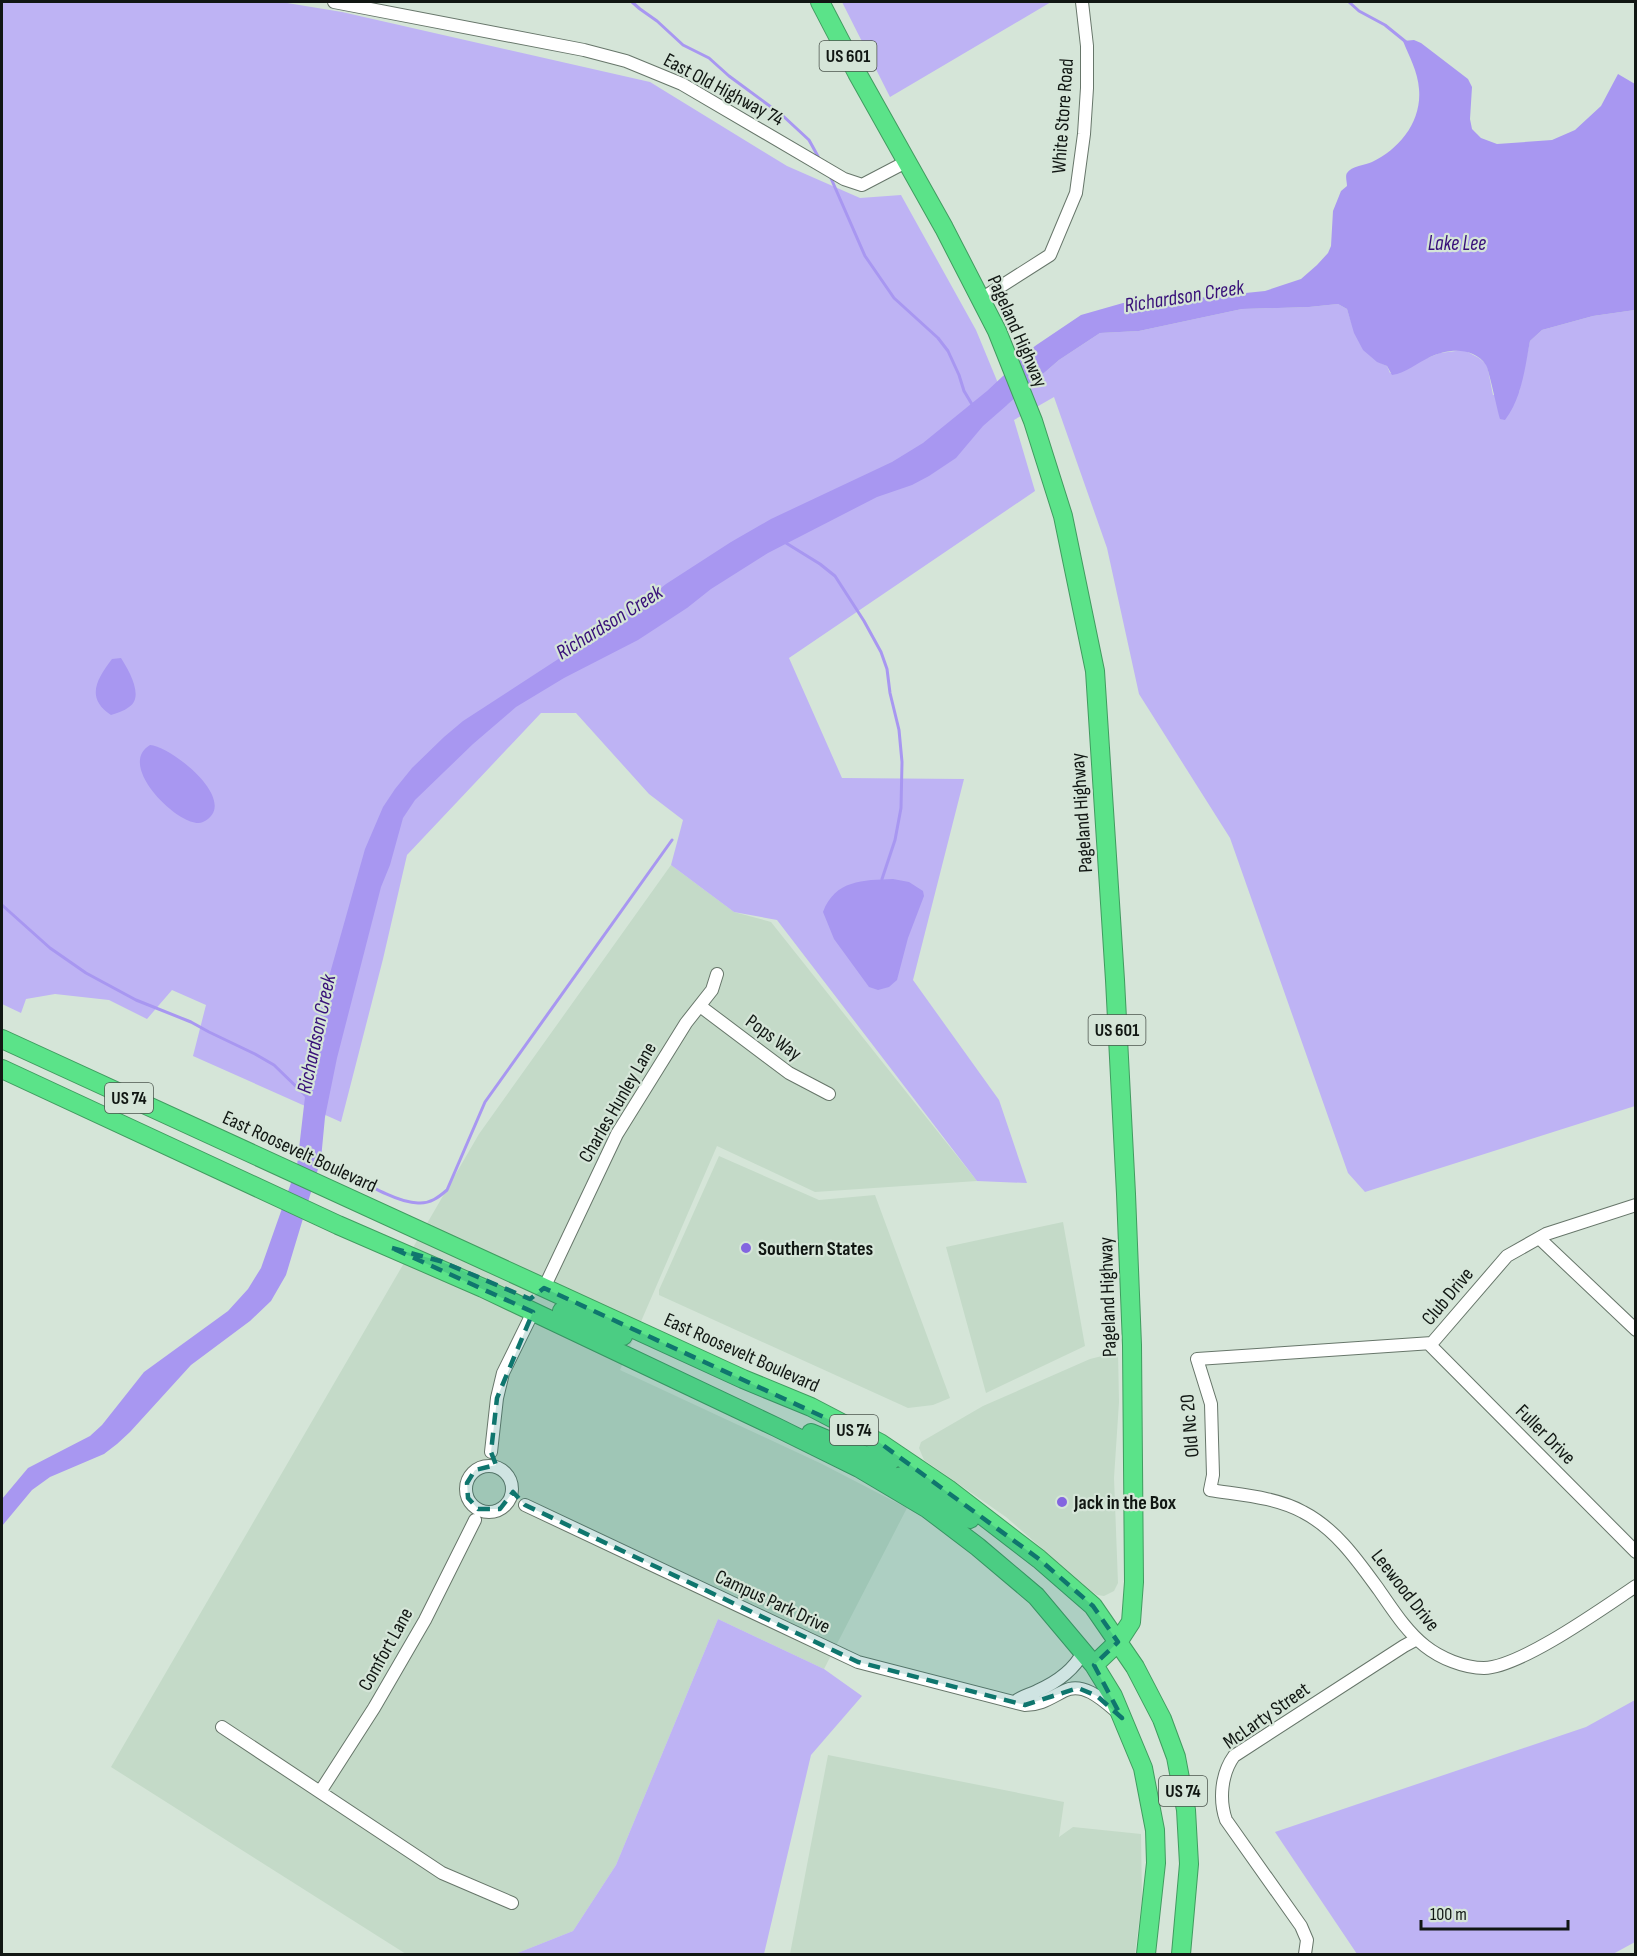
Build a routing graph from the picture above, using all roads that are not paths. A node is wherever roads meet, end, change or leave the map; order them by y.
1 (334, 2) edge
2 (820, 2) edge
3 (1082, 2) edge
4 (906, 162) junction
5 (981, 298) junction
6 (717, 974) dead end
7 (700, 1006) junction
8 (2, 1039) edge
9 (2, 1050) edge
10 (2, 1069) edge
11 (74, 1073) junction
12 (830, 1094) dead end
13 (1635, 1204) edge
14 (1539, 1238) junction
15 (392, 1248) junction
16 (544, 1288) junction
17 (533, 1312) junction
18 (1635, 1330) edge
19 (1429, 1344) junction
20 (1197, 1359) joint
21 (704, 1361) junction
22 (776, 1427) junction
23 (491, 1452) junction
24 (897, 1455) junction
25 (482, 1467) junction
26 (497, 1467) junction
27 (880, 1480) junction
28 (512, 1491) junction
29 (1210, 1491) joint
30 (471, 1501) junction
31 (506, 1504) junction
32 (525, 1505) junction
33 (485, 1511) junction
34 (475, 1520) junction
35 (1028, 1550) junction
36 (1635, 1552) edge
37 (1635, 1586) edge
38 (1418, 1639) junction
39 (1118, 1642) junction
40 (1088, 1659) junction
41 (1016, 1701) junction
42 (1122, 1718) junction
43 (222, 1727) dead end
44 (320, 1792) junction
45 (512, 1903) dead end
46 (1146, 1954) edge
47 (1181, 1954) edge
48 (1305, 1954) edge

1 - 4 street, East Old Highway 74
2 - 4 highway, Pageland Highway / US 601
3 - 5 street, White Store Road
4 - 5 highway, Pageland Highway / US 601
5 - 39 highway, Pageland Highway / US 601
6 - 7 street, Charles Hunley Lane
7 - 12 street, Pops Way
7 - 16 street, Charles Hunley Lane
8 - 11 highway, East Roosevelt Boulevard / US 74
9 - 11 highway
10 - 15 highway, US 74
11 - 16 highway, East Roosevelt Boulevard / US 74
13 - 14 street, Club Drive
14 - 18 street
14 - 19 street, Club Drive
15 - 16 highway
15 - 17 highway, US 74
16 - 21 highway, East Roosevelt Boulevard / US 74
17 - 21 highway
17 - 22 highway, US 74
17 - 23 street
19 - 20 street, Club Drive
19 - 36 street, Fuller Drive
20 - 29 street, Old Nc 20
21 - 24 highway, East Roosevelt Boulevard / US 74
22 - 24 highway
22 - 27 highway, US 74
23 - 25 street
23 - 26 street
24 - 35 highway, East Roosevelt Boulevard / US 74
25 - 26 street
25 - 30 street
26 - 28 street
27 - 35 highway
27 - 40 highway, US 74
28 - 31 street
28 - 32 street, Campus Park Drive
29 - 38 street, Leewood Drive
30 - 33 street
30 - 34 street
31 - 32 street, Campus Park Drive
31 - 33 street, Comfort Lane
32 - 41 street, Campus Park Drive
33 - 34 street, Comfort Lane
34 - 44 street, Comfort Lane
35 - 39 highway, East Roosevelt Boulevard / US 74
37 - 38 street, Leewood Drive
38 - 48 street, McLarty Street
39 - 40 highway, Pageland Highway / US 601
39 - 47 highway, East Roosevelt Boulevard / US 74
40 - 41 street
40 - 42 highway, US 74
41 - 42 street, Campus Park Drive
42 - 46 highway, US 74
43 - 44 street
44 - 45 street

